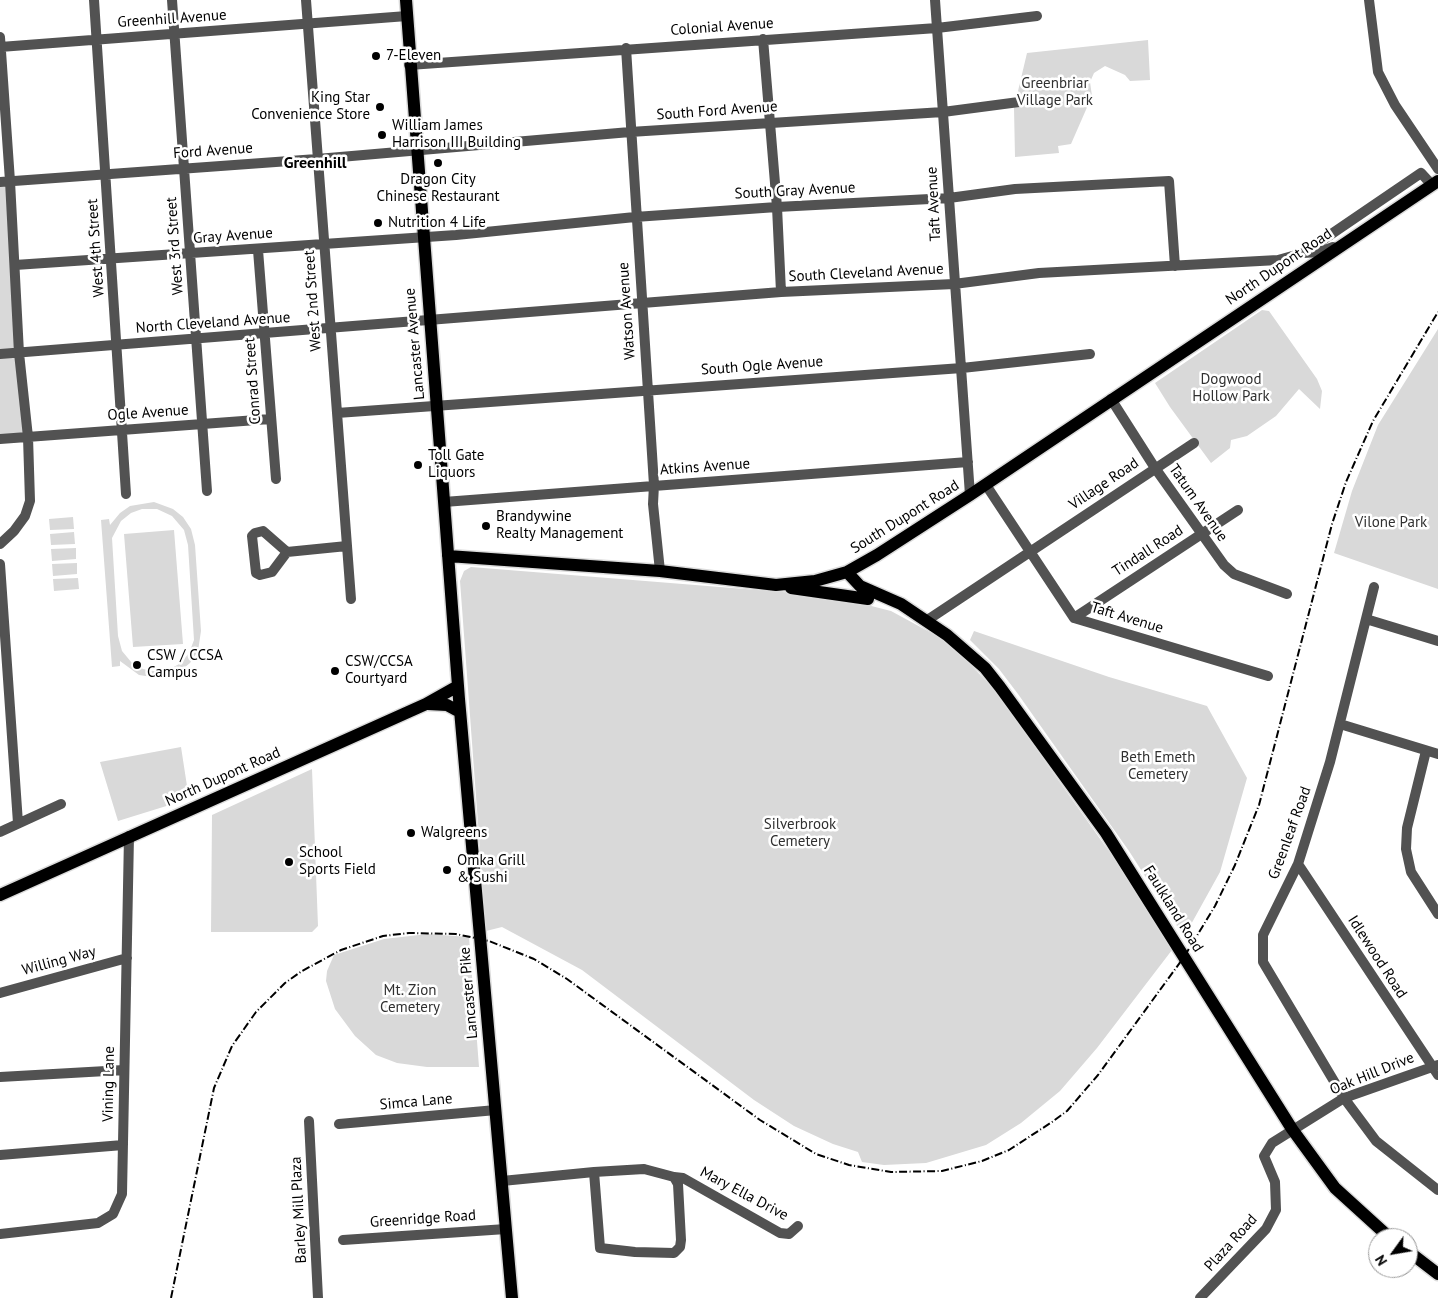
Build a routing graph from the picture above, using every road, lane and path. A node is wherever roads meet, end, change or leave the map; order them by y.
1 (94, 0) edge
2 (172, 0) edge
3 (306, 0) edge
4 (406, 0) edge
5 (935, 0) edge
6 (1369, 0) edge
7 (407, 16) junction
8 (1036, 16) dead end
9 (308, 24) junction
10 (937, 28) junction
11 (175, 34) junction
12 (97, 39) junction
13 (763, 39) junction
14 (0, 43) edge
15 (626, 48) junction
16 (410, 65) junction
17 (1019, 102) dead end
18 (943, 112) junction
19 (769, 122) junction
20 (630, 132) junction
21 (417, 149) junction
22 (317, 159) junction
23 (185, 168) junction
24 (1438, 169) edge
25 (106, 174) junction
26 (5, 181) edge
27 (1435, 183) edge
28 (949, 198) junction
29 (777, 207) junction
30 (635, 217) junction
31 (423, 237) junction
32 (1347, 241) junction
33 (324, 245) junction
34 (258, 250) junction
35 (1304, 253) junction
36 (191, 254) junction
37 (111, 260) junction
38 (15, 265) junction
39 (1175, 266) junction
40 (954, 284) junction
41 (781, 292) junction
42 (642, 303) junction
43 (429, 322) junction
44 (330, 329) junction
45 (264, 334) junction
46 (197, 339) junction
47 (117, 345) junction
48 (19, 353) junction
49 (0, 354) edge
50 (1090, 354) dead end
51 (962, 368) junction
52 (1139, 380) joint
53 (648, 389) junction
54 (1112, 399) junction
55 (436, 407) junction
56 (337, 414) junction
57 (270, 419) junction
58 (203, 424) junction
59 (122, 430) junction
60 (28, 437) junction
61 (0, 439) edge
62 (1194, 443) dead end
63 (968, 462) junction
64 (1155, 468) junction
65 (276, 479) dead end
66 (986, 484) junction
67 (654, 486) junction
68 (207, 490) dead end
69 (126, 494) dead end
70 (970, 495) junction
71 (444, 502) junction
72 (1238, 510) dead end
73 (1201, 534) junction
74 (0, 544) edge
75 (347, 546) junction
76 (1031, 551) junction
77 (287, 552) dead end
78 (448, 556) junction
79 (0, 564) edge
80 (660, 571) junction
81 (847, 572) junction
82 (776, 585) junction
83 (1374, 587) dead end
84 (1287, 594) dead end
85 (351, 599) dead end
86 (868, 599) junction
87 (911, 612) junction
88 (1074, 618) junction
89 (1366, 619) junction
90 (926, 621) junction
91 (1438, 641) edge
92 (1268, 676) dead end
93 (458, 686) junction
94 (426, 704) junction
95 (460, 712) junction
96 (1340, 724) junction
97 (1426, 751) junction
98 (1438, 754) edge
99 (61, 804) dead end
100 (18, 823) junction
101 (0, 832) edge
102 (129, 836) junction
103 (1298, 864) junction
104 (0, 895) edge
105 (1438, 914) edge
106 (127, 958) junction
107 (0, 993) edge
108 (1434, 1066) edge
109 (124, 1070) junction
110 (1438, 1076) edge
111 (0, 1077) edge
112 (1344, 1098) junction
113 (496, 1110) junction
114 (309, 1121) dead end
115 (339, 1124) dead end
116 (1292, 1129) junction
117 (123, 1145) junction
118 (0, 1155) edge
119 (594, 1172) junction
120 (674, 1177) junction
121 (502, 1181) junction
122 (1438, 1190) edge
123 (798, 1226) dead end
124 (506, 1228) junction
125 (1379, 1228) edge
126 (0, 1234) edge
127 (343, 1240) dead end
128 (1418, 1259) edge
129 (1438, 1274) edge
130 (318, 1298) edge
131 (512, 1298) edge
132 (1200, 1298) edge

1 - 12 street, West 4th Street
2 - 11 street, West 3rd Street
3 - 9 street, West 2nd Street
4 - 7 main road, Lancaster Avenue
5 - 10 street, Taft Avenue
6 - 24 street
7 - 9 street, Greenhill Avenue
7 - 16 main road, Lancaster Avenue
8 - 10 street, Colonial Avenue
9 - 11 street, Greenhill Avenue
9 - 22 street, West 2nd Street
10 - 13 street, Colonial Avenue
10 - 18 street, Taft Avenue
11 - 12 street, Greenhill Avenue
11 - 23 street, West 3rd Street
12 - 14 street, Greenhill Avenue
12 - 25 street, West 4th Street
13 - 15 street, Colonial Avenue
13 - 19 street
14 - 26 street
15 - 16 street, Colonial Avenue
15 - 20 street, Watson Avenue
16 - 21 main road, Lancaster Avenue
17 - 18 street, South Ford Avenue
18 - 19 street, South Ford Avenue
18 - 28 street, Taft Avenue
19 - 20 street, South Ford Avenue
19 - 29 street
20 - 21 street, South Ford Avenue
20 - 30 street, Watson Avenue
21 - 22 street, Ford Avenue
21 - 31 main road, Lancaster Avenue
22 - 23 street, Ford Avenue
22 - 33 street, West 2nd Street
23 - 25 street, Ford Avenue
23 - 36 street, West 3rd Street
25 - 26 street, Ford Avenue
25 - 37 street, West 4th Street
26 - 38 street
27 - 32 main road, North Dupont Road
27 - 35 street, South Cleveland Avenue
28 - 29 street, South Gray Avenue
28 - 39 street, South Gray Avenue
28 - 40 street, Taft Avenue
29 - 30 street, South Gray Avenue
29 - 41 street
30 - 31 street, South Gray Avenue
30 - 42 street, Watson Avenue
31 - 33 street, Gray Avenue
31 - 43 main road, Lancaster Avenue
32 - 35 street, South Cleveland Avenue
32 - 52 main road, North Dupont Road
33 - 34 street, Gray Avenue
33 - 44 street, West 2nd Street
34 - 36 street, Gray Avenue
34 - 45 street, Conrad Street
35 - 39 street, South Cleveland Avenue
36 - 37 street, Gray Avenue
36 - 46 street, West 3rd Street
37 - 38 street, Gray Avenue
37 - 47 street, West 4th Street
38 - 48 street
39 - 40 street, South Cleveland Avenue
40 - 41 street, South Cleveland Avenue
40 - 51 street, Taft Avenue
41 - 42 street, South Cleveland Avenue
42 - 43 street, South Cleveland Avenue
42 - 53 street, Watson Avenue
43 - 44 street, North Cleveland Avenue
43 - 55 main road, Lancaster Avenue
44 - 45 street, North Cleveland Avenue
44 - 56 street, West 2nd Street
45 - 46 street, North Cleveland Avenue
45 - 57 street, Conrad Street
46 - 47 street, North Cleveland Avenue
46 - 58 street, West 3rd Street
47 - 48 street, North Cleveland Avenue
47 - 59 street, West 4th Street
48 - 49 street, North Cleveland Avenue
48 - 60 street
50 - 51 street, South Ogle Avenue
51 - 53 street, South Ogle Avenue
51 - 63 street, Taft Avenue
52 - 54 main road, South Dupont Road
53 - 55 street, South Ogle Avenue
53 - 67 street, Watson Avenue
54 - 64 street, Tatum Avenue
54 - 66 main road, South Dupont Road
55 - 56 street
55 - 71 main road, Lancaster Avenue
56 - 75 street, West 2nd Street
57 - 58 street, Ogle Avenue
57 - 65 street, Conrad Street
58 - 59 street, Ogle Avenue
58 - 68 street, West 3rd Street
59 - 60 street, Ogle Avenue
59 - 69 street, West 4th Street
60 - 61 street, Ogle Avenue
60 - 74 street
62 - 64 street, Village Road
63 - 67 street, Atkins Avenue
63 - 70 street, Taft Avenue
64 - 73 street, Tatum Avenue
64 - 76 street, Village Road
66 - 70 main road, South Dupont Road
66 - 76 street, Taft Avenue
67 - 71 street, Atkins Avenue
67 - 80 street, Watson Avenue
70 - 81 main road, South Dupont Road
71 - 78 main road, Lancaster Avenue
72 - 73 street, Tindall Road
73 - 84 street, Tatum Avenue
73 - 88 street, Tindall Road
75 - 77 street
75 - 85 street, West 2nd Street
76 - 88 street, Taft Avenue
76 - 90 street, Village Road
78 - 80 main road, South Dupont Road
78 - 93 main road, Lancaster Avenue
79 - 100 street
80 - 82 main road, South Dupont Road
81 - 82 main road, South Dupont Road
81 - 86 main road, Faulkland Road
81 - 87 main road, Faulkland Road
82 - 86 main road
83 - 89 street, Greenleaf Road
86 - 87 main road, Faulkland Road
87 - 90 main road, Faulkland Road
88 - 92 street, Taft Avenue
89 - 91 street
89 - 96 street, Greenleaf Road
90 - 116 main road, Faulkland Road
93 - 94 main road, North Dupont Road
93 - 95 main road, Lancaster Pike
94 - 95 main road
94 - 102 main road, North Dupont Road
95 - 113 main road, Lancaster Pike
96 - 97 street
96 - 103 street, Greenleaf Road
97 - 98 street
97 - 105 street
99 - 100 street
100 - 101 street
102 - 104 main road, North Dupont Road
102 - 106 street, Vining Lane
103 - 108 street, Idlewood Road
103 - 112 street, Greenleaf Road
106 - 107 street, Willing Way
106 - 109 street, Vining Lane
108 - 110 street, Idlewood Road
108 - 112 street, Oak Hill Drive
109 - 111 street
109 - 117 street, Vining Lane
112 - 116 street, Oak Hill Drive
112 - 122 street, Greenleaf Road
113 - 115 street, Simca Lane
113 - 121 main road, Lancaster Pike
114 - 130 street, Barley Mill Plaza
116 - 125 main road, Faulkland Road
116 - 132 street, Plaza Road
117 - 118 street
117 - 126 street, Vining Lane
119 - 120 street, Mary Ella Drive
119 - 120 street, Mary Ella Drive
119 - 121 street, Mary Ella Drive
120 - 123 street, Mary Ella Drive
121 - 124 main road, Lancaster Pike
124 - 127 street, Greenridge Road
124 - 131 main road, Lancaster Pike
128 - 129 main road

